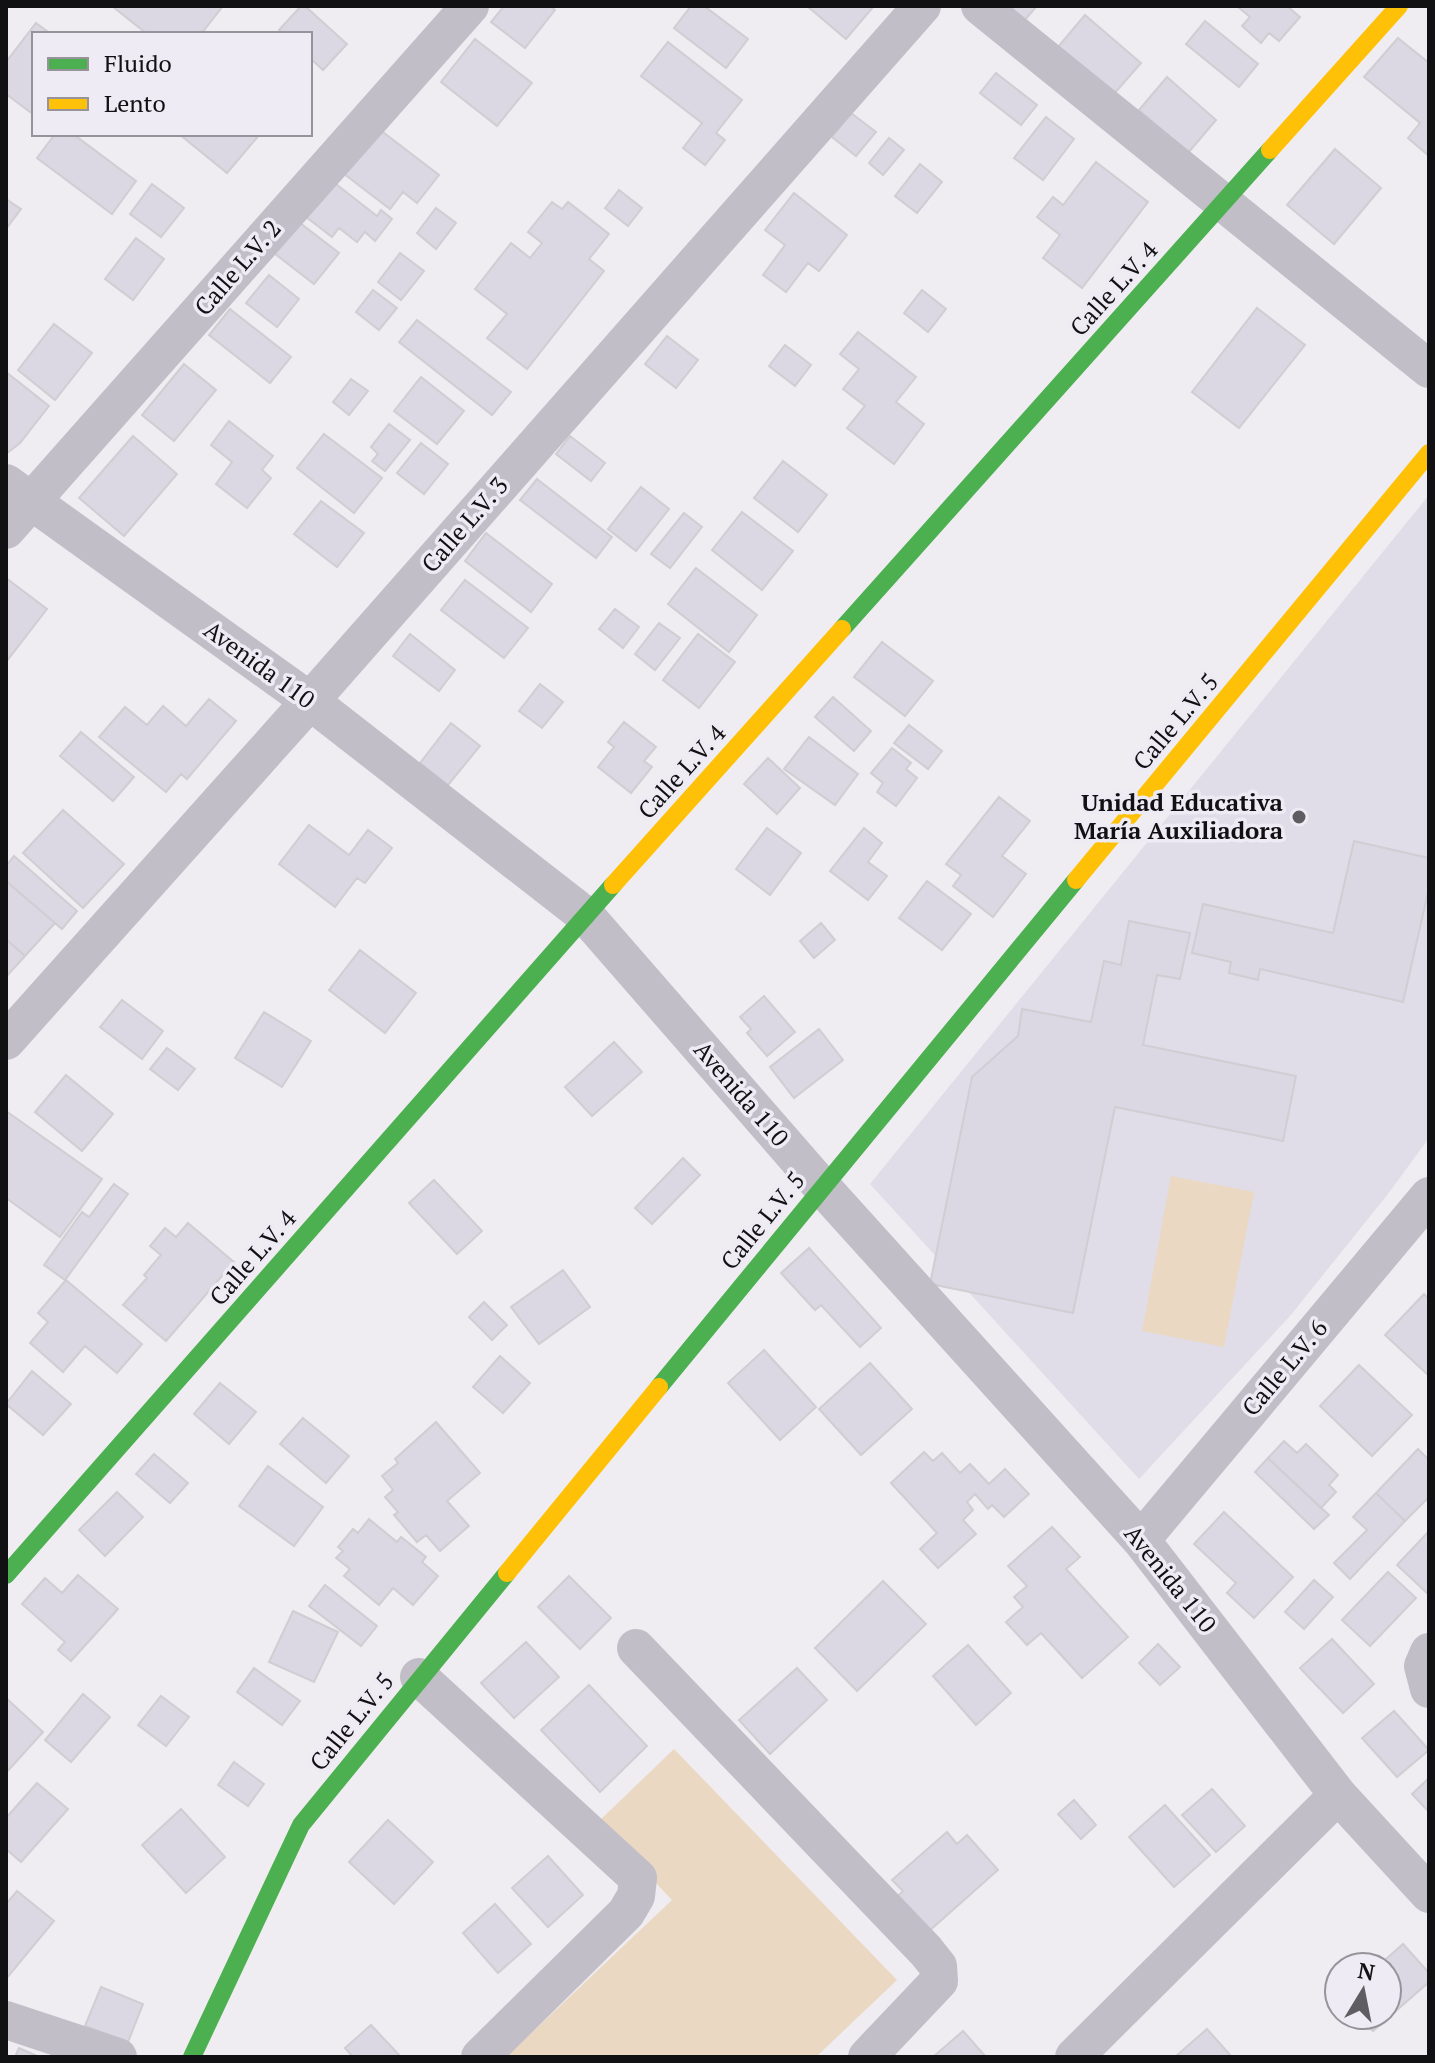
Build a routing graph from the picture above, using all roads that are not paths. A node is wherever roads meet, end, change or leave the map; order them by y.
1 (470, 6) edge
2 (922, 6) edge
3 (980, 6) edge
4 (1399, 6) edge
5 (1224, 201) junction
6 (1429, 369) edge
7 (1429, 453) edge
8 (19, 492) edge
9 (6, 530) edge
10 (310, 701) junction
11 (586, 916) junction
12 (6, 1041) edge
13 (822, 1187) junction
14 (1426, 1205) edge
15 (1141, 1540) junction
16 (6, 1575) edge
17 (636, 1648) dead end
18 (1429, 1652) edge
19 (419, 1677) junction
20 (1429, 1689) edge
21 (1338, 1795) junction
22 (1429, 1894) edge
23 (6, 2020) edge
24 (118, 2057) edge
25 (192, 2057) edge
26 (480, 2057) edge
27 (867, 2057) edge
28 (1074, 2057) edge

1 - 8 street, Calle L.V. 2
2 - 10 street, Calle L.V. 3
3 - 5 street
4 - 5 street, Calle L.V. 4
5 - 6 street
5 - 11 street, Calle L.V. 4
7 - 13 street, Calle L.V. 5
8 - 9 street, Calle L.V. 2
8 - 10 street, Avenida 110
10 - 11 street, Avenida 110
10 - 12 street, Calle L.V. 3
11 - 13 street, Avenida 110
11 - 16 street, Calle L.V. 4
13 - 15 street, Avenida 110
13 - 19 street, Calle L.V. 5
14 - 15 street, Calle L.V. 6
15 - 21 street, Avenida 110
17 - 27 street
18 - 20 street
19 - 25 street, Calle L.V. 5
19 - 26 street
21 - 22 street, Avenida 110
21 - 28 street
23 - 24 street

